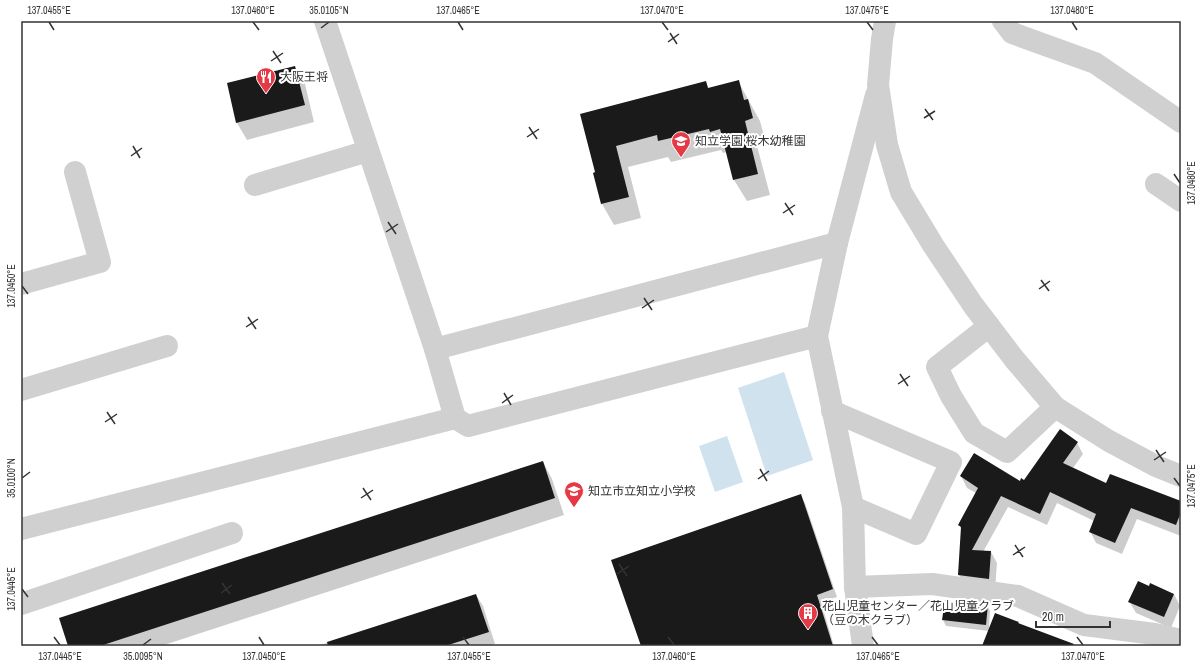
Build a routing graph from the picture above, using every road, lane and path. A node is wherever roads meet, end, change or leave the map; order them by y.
1 (325, 21) edge
2 (885, 21) edge
3 (1003, 21) edge
4 (878, 86) junction
5 (1181, 122) edge
6 (368, 151) junction
7 (75, 172) dead end
8 (1156, 184) dead end
9 (255, 185) dead end
10 (1181, 201) edge
11 (837, 243) junction
12 (21, 284) edge
13 (989, 326) junction
14 (817, 336) junction
15 (167, 346) dead end
16 (435, 349) junction
17 (21, 390) edge
18 (1055, 407) junction
19 (832, 410) junction
20 (455, 418) junction
21 (1181, 476) edge
22 (853, 507) junction
23 (21, 529) edge
24 (232, 534) dead end
25 (855, 587) junction
26 (21, 604) edge
27 (1181, 640) edge
28 (863, 646) edge

1 - 6 street
2 - 4 street
3 - 5 street
4 - 11 street
4 - 13 street
6 - 9 street
6 - 16 street
7 - 12 street
8 - 10 street
11 - 14 street
11 - 16 street
13 - 18 street
13 - 18 street
14 - 19 street
14 - 20 street
15 - 17 street
16 - 20 street
18 - 21 street
19 - 22 street
19 - 22 street
20 - 23 street
22 - 25 street
24 - 26 street
25 - 27 street
25 - 28 street

